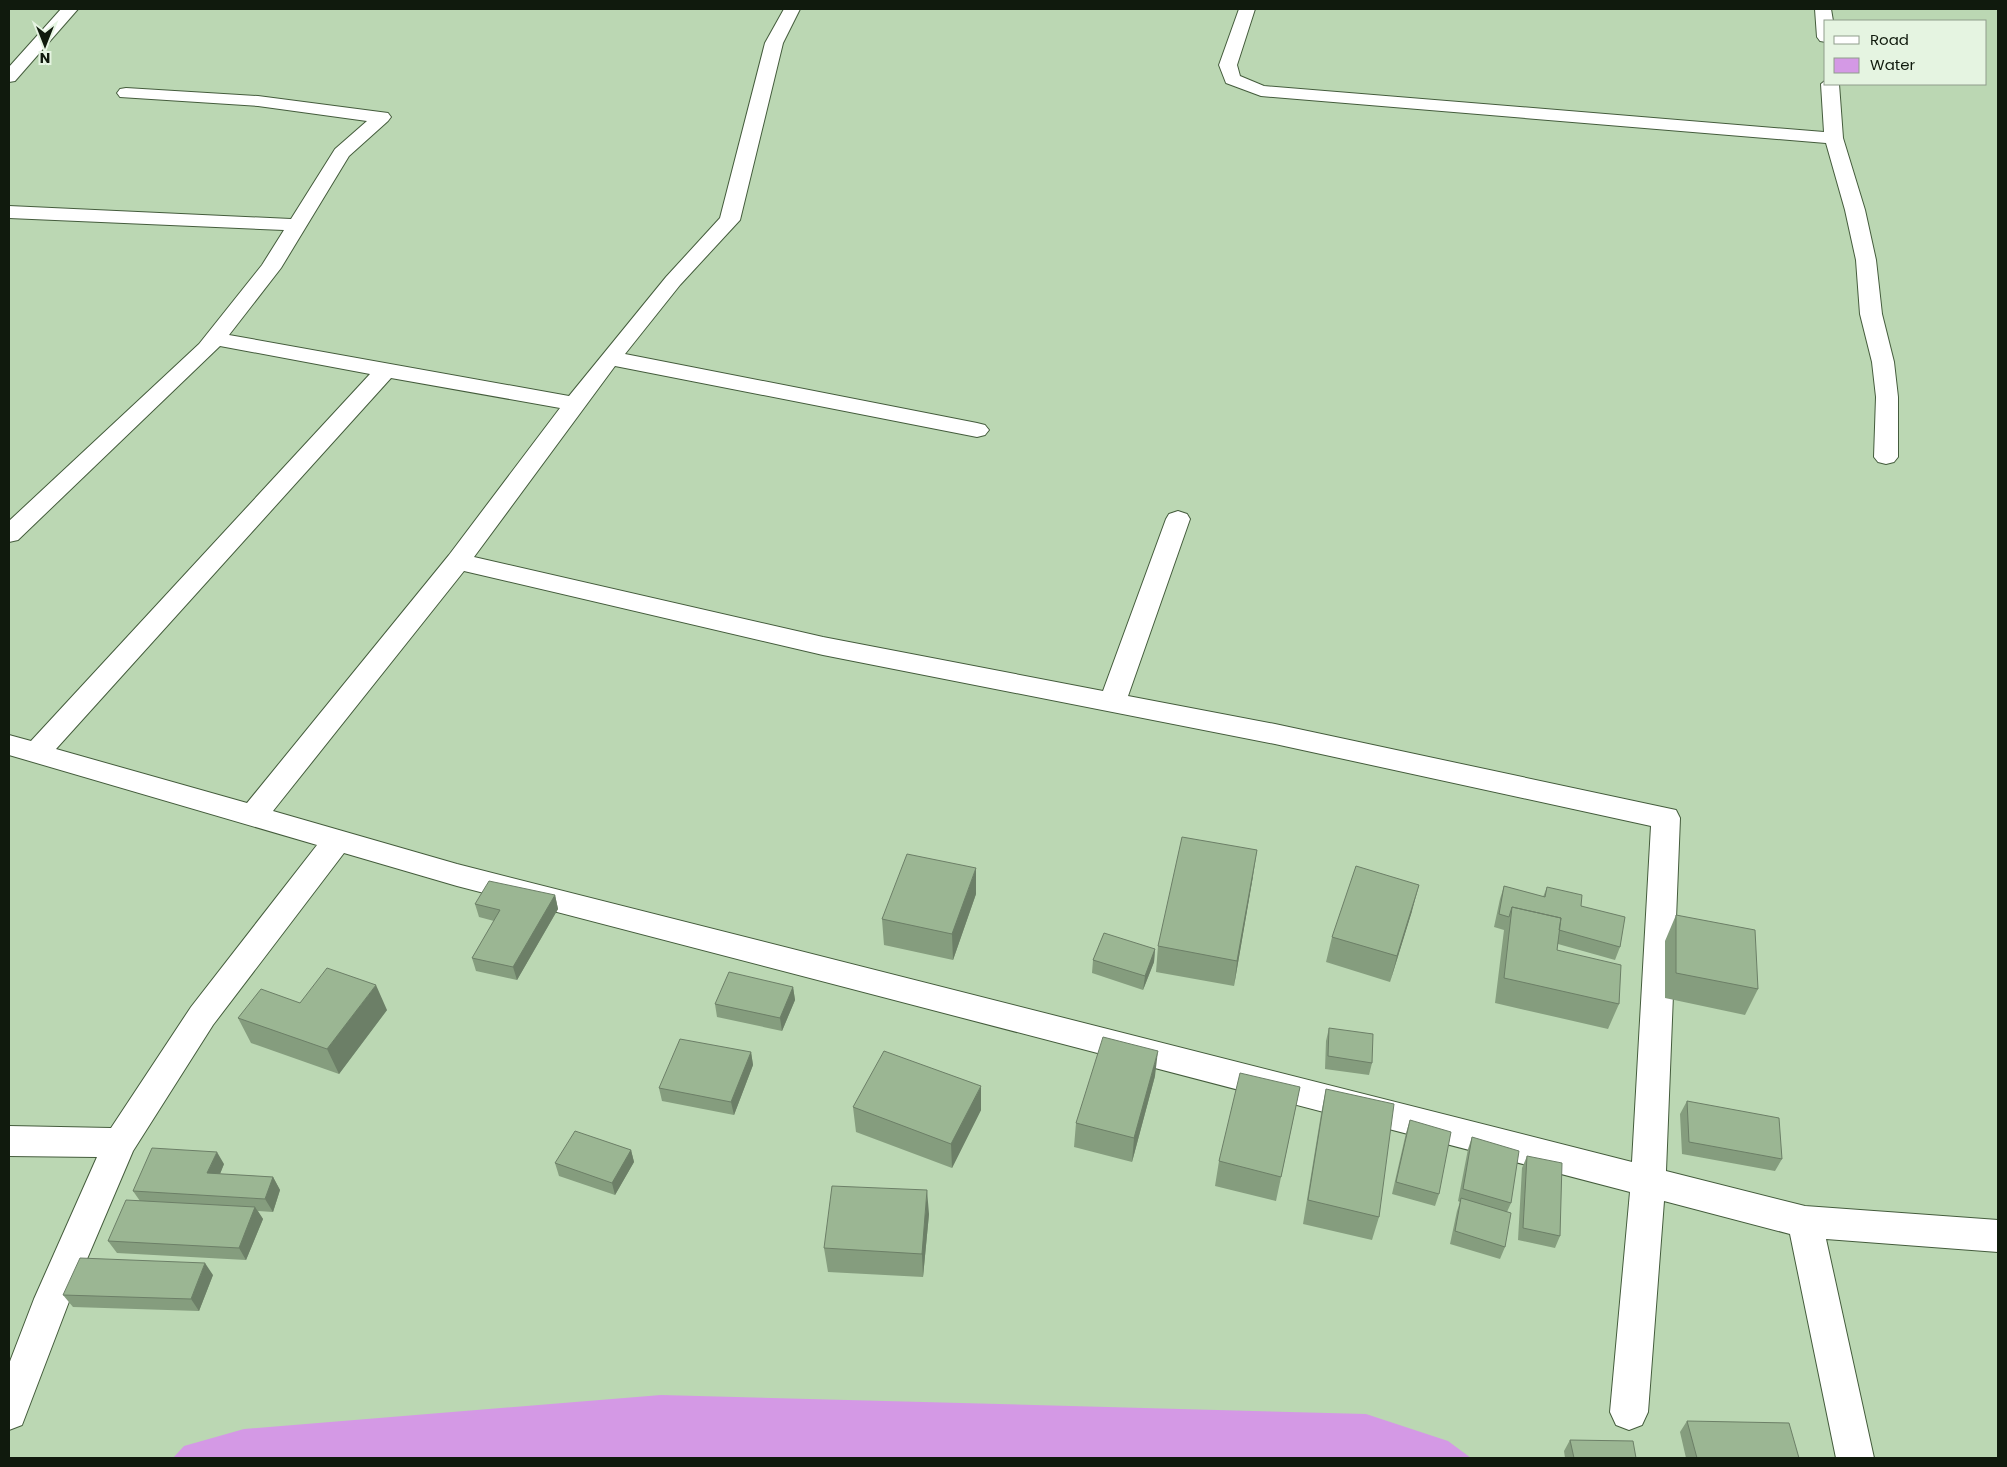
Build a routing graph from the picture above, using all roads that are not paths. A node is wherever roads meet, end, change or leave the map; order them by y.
1 (70, 9) edge
2 (792, 9) edge
3 (1247, 9) edge
4 (18, 45) dead end
5 (37, 46) junction
6 (9, 77) edge
7 (1830, 85) edge
8 (126, 92) dead end
9 (1834, 138) junction
10 (9, 212) edge
11 (297, 226) junction
12 (215, 339) junction
13 (610, 358) junction
14 (386, 370) junction
15 (573, 404) junction
16 (978, 430) dead end
17 (1886, 457) dead end
18 (1178, 519) dead end
19 (9, 534) edge
20 (458, 562) junction
21 (1112, 702) junction
22 (23, 749) edge
23 (253, 816) junction
24 (338, 840) junction
25 (9, 1141) edge
26 (120, 1143) junction
27 (1648, 1182) junction
28 (1805, 1222) junction
29 (1998, 1236) edge
30 (9, 1412) edge
31 (1629, 1412) dead end
32 (1855, 1458) edge

1 - 5 street
2 - 13 street
3 - 9 street
4 - 5 street
5 - 6 street
7 - 9 street
8 - 11 street
9 - 17 street
10 - 11 street
11 - 12 street
12 - 14 street
12 - 19 street
13 - 15 street
13 - 16 street
14 - 15 street
14 - 22 street
15 - 20 street
18 - 21 street
20 - 21 street
20 - 23 street
21 - 27 street
22 - 23 street
23 - 24 street
24 - 26 street
24 - 27 street
25 - 26 street
26 - 30 street
27 - 28 street
27 - 31 street
28 - 29 street
28 - 32 street

